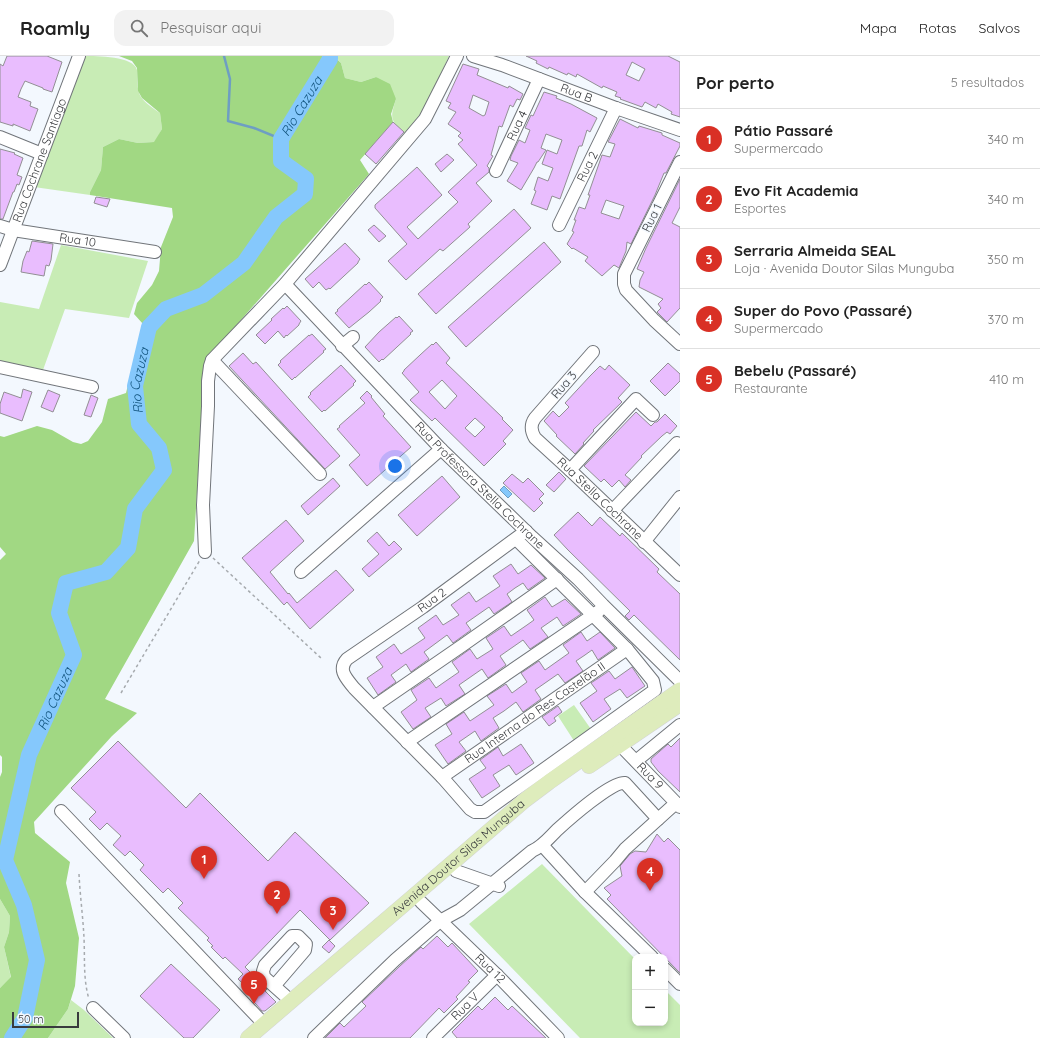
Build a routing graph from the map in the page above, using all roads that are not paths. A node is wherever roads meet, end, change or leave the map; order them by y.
1 (79, 56) edge
2 (457, 56) edge
3 (473, 56) edge
4 (539, 79) junction
5 (616, 108) junction
6 (680, 130) edge
7 (0, 137) edge
8 (42, 154) junction
9 (680, 162) edge
10 (496, 172) dead end
11 (559, 225) dead end
12 (0, 226) edge
13 (13, 230) junction
14 (155, 252) dead end
15 (0, 264) edge
16 (285, 284) junction
17 (353, 337) dead end
18 (680, 344) edge
19 (342, 346) junction
20 (593, 352) dead end
21 (212, 360) junction
22 (0, 367) edge
23 (92, 387) dead end
24 (653, 415) dead end
25 (535, 418) joint
26 (677, 443) dead end
27 (441, 449) junction
28 (570, 470) junction
29 (320, 474) dead end
30 (680, 497) edge
31 (612, 511) junction
32 (526, 531) junction
33 (516, 539) junction
34 (644, 542) junction
35 (206, 552) road end
36 (301, 572) dead end
37 (680, 575) edge
38 (557, 578) junction
39 (603, 605) junction
40 (594, 615) junction
41 (627, 649) junction
42 (680, 681) edge
43 (680, 690) edge
44 (680, 704) edge
45 (373, 707) junction
46 (680, 724) edge
47 (407, 742) junction
48 (620, 745) junction
49 (636, 761) junction
50 (442, 777) junction
51 (678, 805) edge
52 (61, 811) dead end
53 (660, 817) junction
54 (539, 848) junction
55 (456, 871) junction
56 (495, 885) junction
57 (586, 894) junction
58 (421, 902) junction
59 (444, 925) junction
60 (649, 954) edge
61 (668, 972) edge
62 (497, 975) junction
63 (680, 984) edge
64 (274, 985) dead end
65 (291, 1001) junction
66 (93, 1008) road end
67 (263, 1031) edge
68 (436, 1037) edge
69 (124, 1038) edge
70 (248, 1038) edge
71 (314, 1038) edge
72 (558, 1038) edge

1 - 8 street, Rua Cochrane Santiago
2 - 16 street
3 - 4 street, Rua B
4 - 5 street, Rua B
4 - 10 street, Rua 4
5 - 6 street, Rua B
5 - 11 street, Rua 2
7 - 8 street
8 - 13 street, Rua Cochrane Santiago
9 - 18 street, Rua 1
12 - 13 street, Rua 10
13 - 14 street, Rua 10
13 - 15 street, Rua Cochrane Santiago
16 - 19 street, Rua Professora Stella Cochrane
16 - 21 street
17 - 19 street
19 - 27 street, Rua Professora Stella Cochrane
20 - 25 street, Rua 3
21 - 29 street
21 - 35 street
22 - 23 street
24 - 28 street
25 - 28 street, Rua Stella Cochrane
26 - 31 street
27 - 32 street, Rua Professora Stella Cochrane
27 - 36 street
28 - 31 street, Rua Stella Cochrane
30 - 34 street
31 - 34 street, Rua Stella Cochrane
32 - 33 street, Rua 2
32 - 39 street, Rua Professora Stella Cochrane
33 - 38 street
33 - 45 street, Rua 2
34 - 37 street, Rua Stella Cochrane
38 - 40 street
38 - 45 street
39 - 40 street
39 - 42 street, Rua Professora Stella Cochrane
40 - 41 street
40 - 47 street
41 - 50 street, Rua Interna do Res Castelão II
41 - 50 street
43 - 65 main road, Avenida Doutor Silas Munguba
44 - 48 main road, Avenida Doutor Silas Munguba
45 - 47 street
46 - 49 street
47 - 50 street
48 - 49 street, Rua 9
48 - 55 main road, Avenida Doutor Silas Munguba
49 - 51 street, Rua 9
51 - 53 street
52 - 67 street
53 - 54 street
53 - 57 street
54 - 56 street
54 - 57 street
55 - 56 street
55 - 58 main road, Avenida Doutor Silas Munguba
56 - 59 street
57 - 60 street
58 - 59 street, Rua 12
58 - 67 main road, Avenida Doutor Silas Munguba
59 - 62 street, Rua 12
59 - 71 street
61 - 63 street
62 - 68 street, Rua V
62 - 72 street, Rua 12
64 - 65 street
65 - 67 main road, Avenida Doutor Silas Munguba
66 - 69 street
67 - 70 main road, Avenida Doutor Silas Munguba

